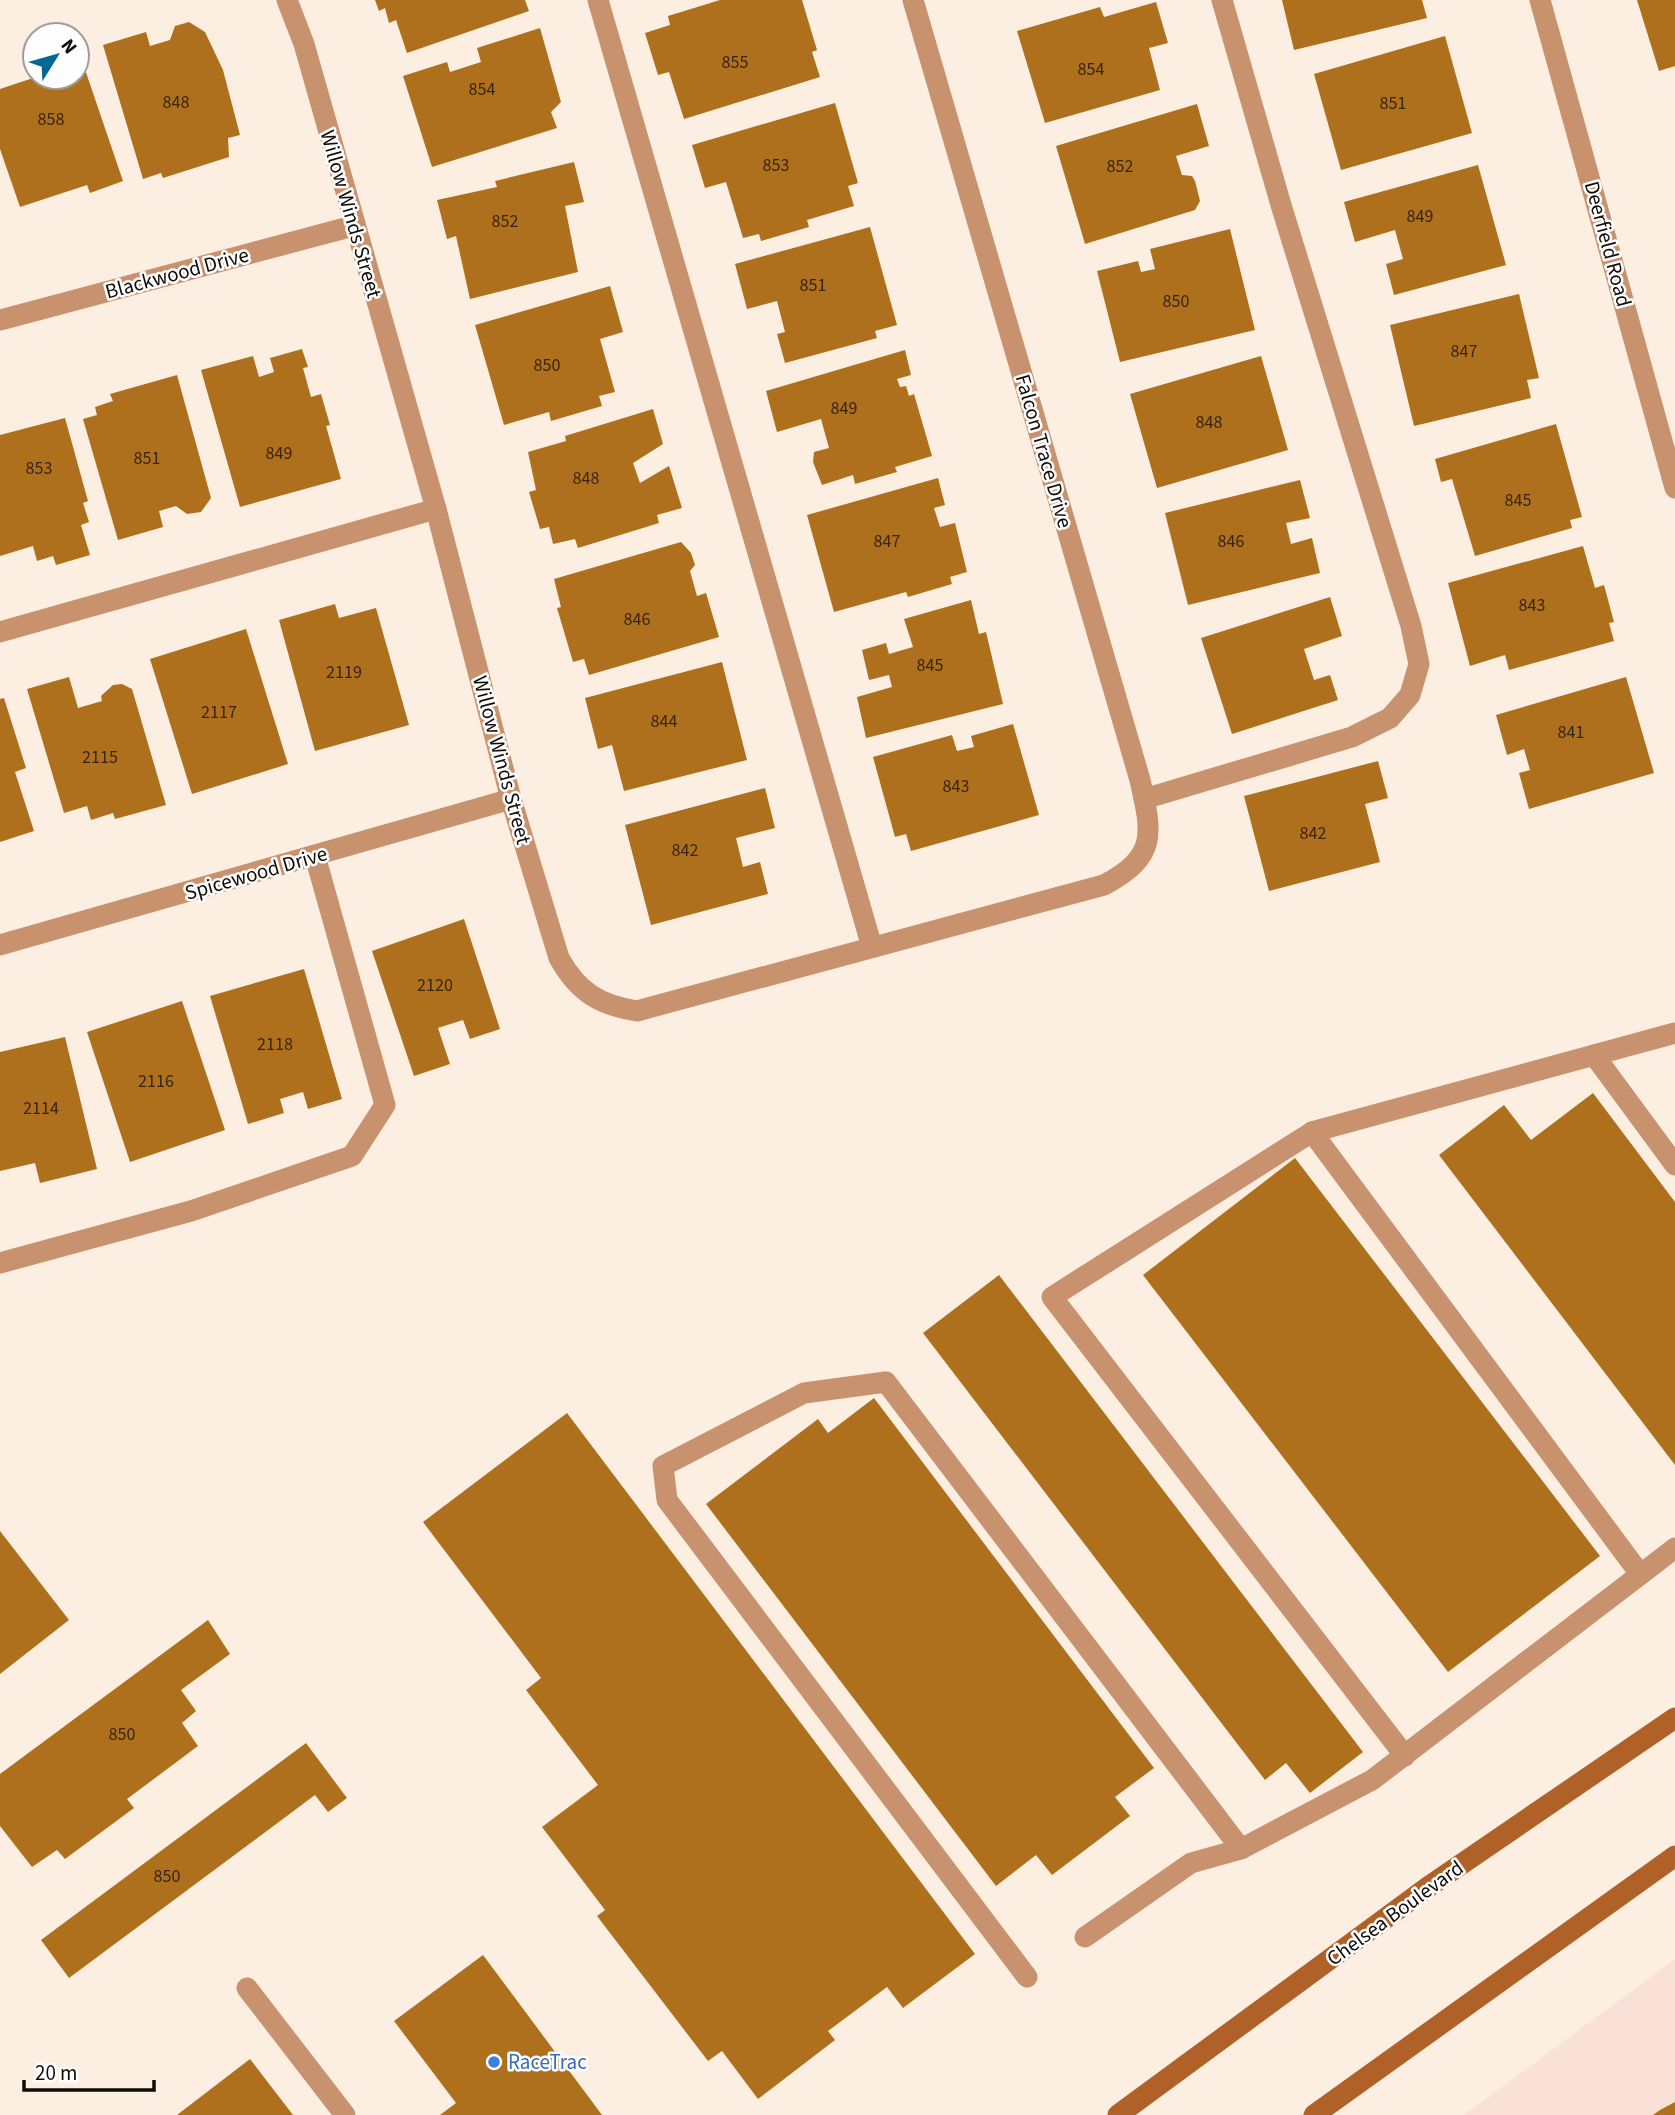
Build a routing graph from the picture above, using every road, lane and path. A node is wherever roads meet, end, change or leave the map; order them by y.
1 (287, 0) edge
2 (598, 0) edge
3 (913, 0) edge
4 (1222, 0) edge
5 (1541, 0) edge
6 (353, 226) junction
7 (0, 320) edge
8 (1675, 488) edge
9 (436, 509) junction
10 (0, 632) edge
11 (511, 799) junction
12 (1144, 799) junction
13 (315, 856) junction
14 (1104, 885) joint
15 (0, 945) edge
16 (872, 947) junction
17 (1675, 1033) edge
18 (1594, 1055) junction
19 (1311, 1132) junction
20 (1675, 1165) edge
21 (0, 1263) edge
22 (1675, 1548) edge
23 (1640, 1574) junction
24 (1675, 1718) edge
25 (1405, 1756) junction
26 (1241, 1849) junction
27 (1675, 1856) edge
28 (1085, 1937) dead end
29 (1027, 1977) dead end
30 (247, 1988) dead end
31 (345, 2115) edge
32 (1118, 2115) edge
33 (1314, 2115) edge

1 - 6 street, Willow Winds Street
2 - 16 street
3 - 12 street, Falcon Trace Drive
4 - 12 street
5 - 8 street, Deerfield Road
6 - 7 street, Blackwood Drive
6 - 9 street, Willow Winds Street
9 - 10 street
9 - 11 street, Willow Winds Street
11 - 13 street, Spicewood Drive
11 - 16 street, Willow Winds Street
12 - 14 street, Falcon Trace Drive
13 - 15 street, Spicewood Drive
13 - 21 street
14 - 16 street, Willow Winds Street
17 - 18 street
18 - 19 street
18 - 20 street
19 - 23 street
19 - 25 street
22 - 23 street
23 - 25 street
24 - 32 main road, Chelsea Boulevard
25 - 26 street
26 - 28 street
26 - 29 street
27 - 33 main road
30 - 31 street

